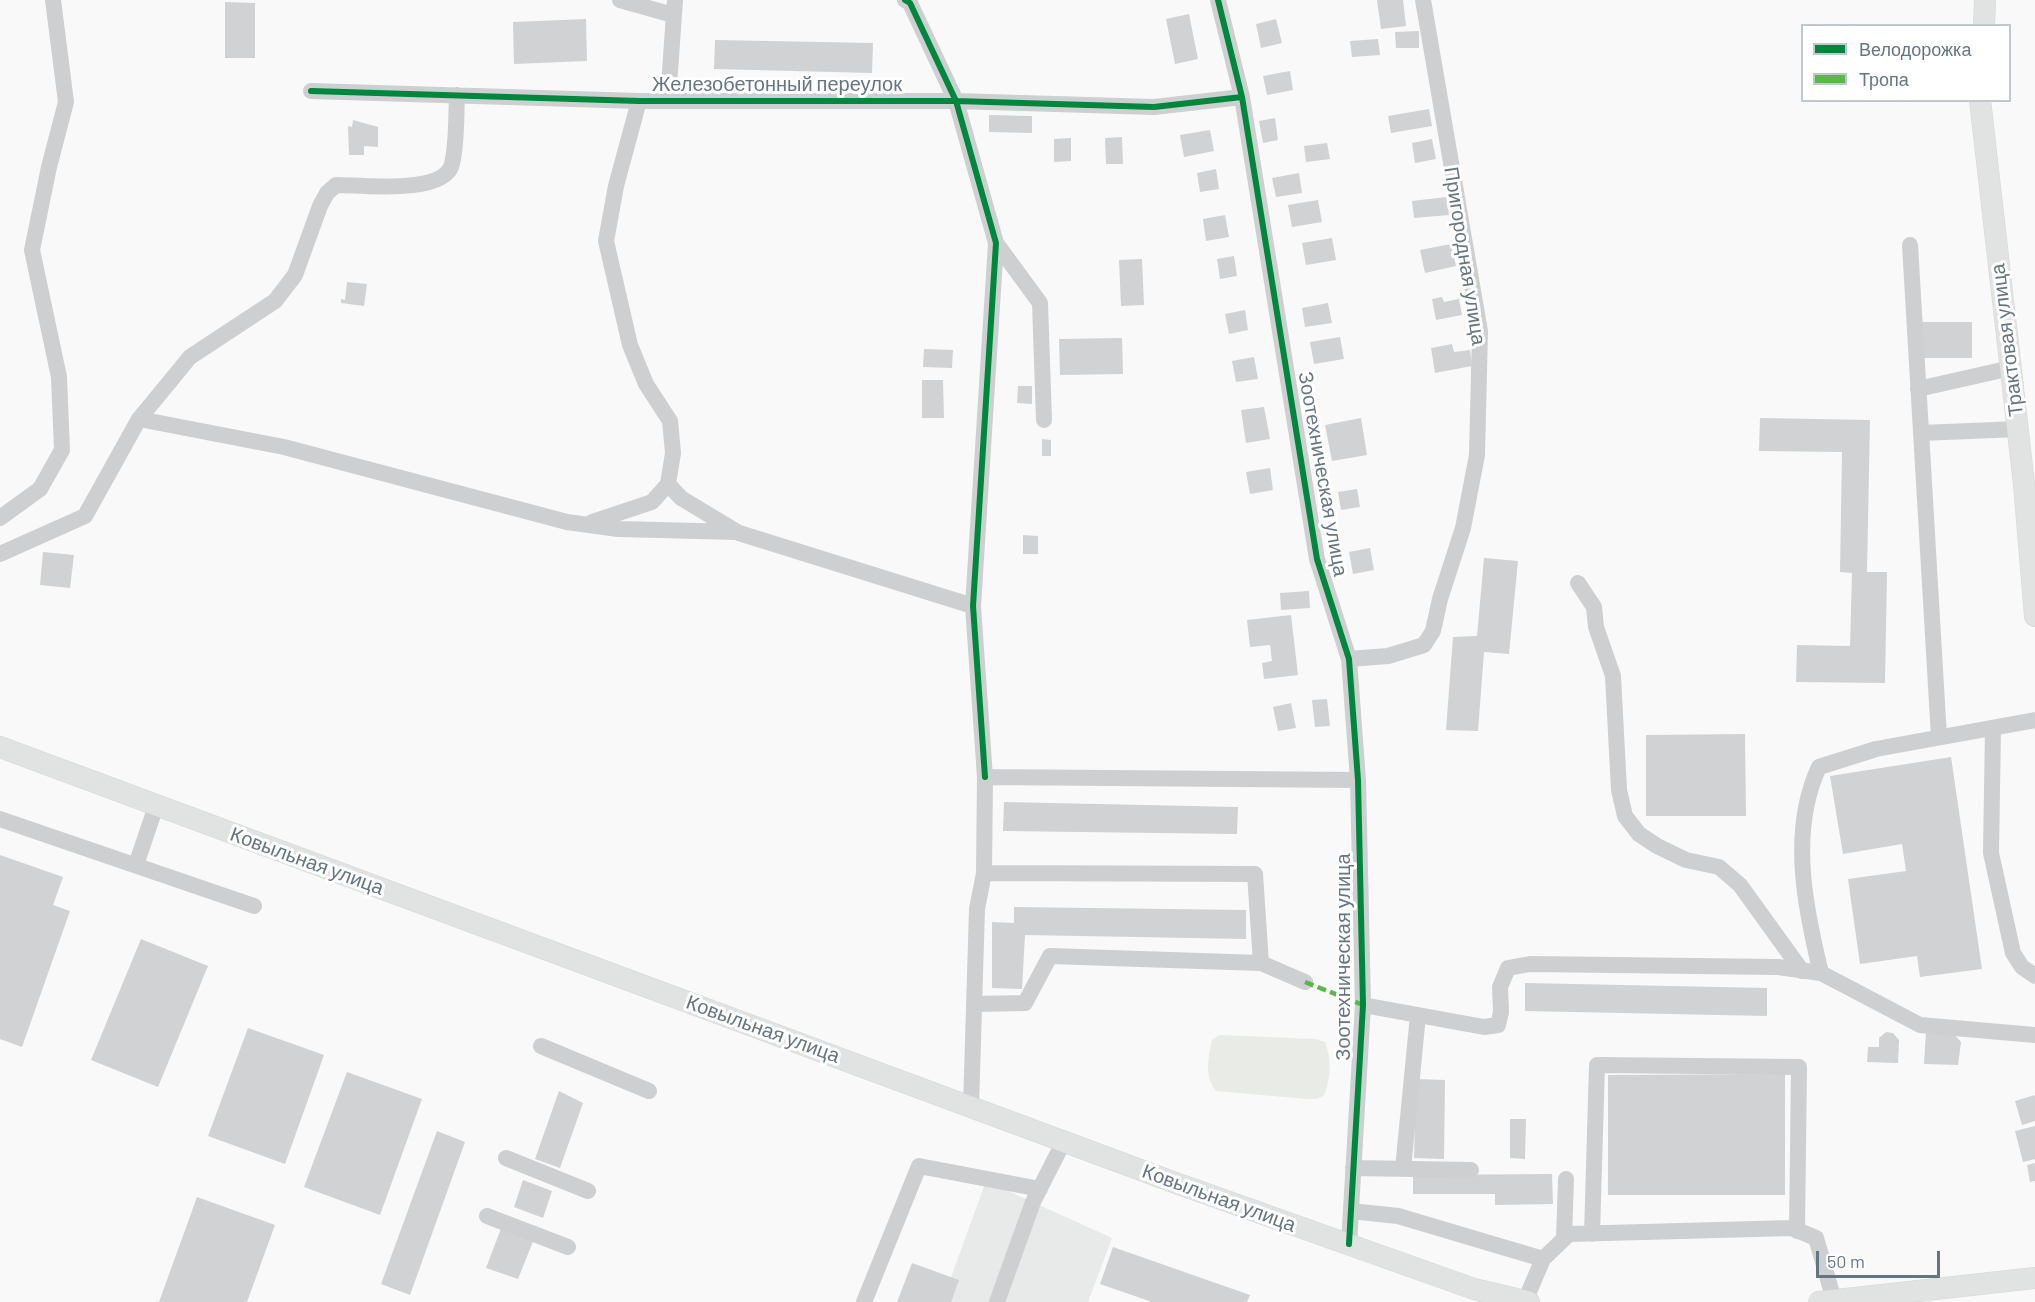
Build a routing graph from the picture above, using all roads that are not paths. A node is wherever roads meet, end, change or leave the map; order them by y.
1 (53, 0) edge
2 (620, 0) edge
3 (1218, 0) edge
4 (1423, 0) edge
5 (1985, 0) edge
6 (909, 1) edge
7 (674, 7) edge
8 (1984, 24) edge
9 (311, 91) dead end
10 (457, 95) junction
11 (1242, 97) junction
12 (668, 100) junction
13 (639, 101) junction
14 (956, 101) junction
15 (1980, 102) edge
16 (996, 243) junction
17 (1910, 245) dead end
18 (2011, 368) junction
19 (1918, 389) junction
20 (139, 419) junction
21 (1044, 420) dead end
22 (1921, 433) junction
23 (2024, 441) edge
24 (668, 484) junction
25 (0, 518) edge
26 (585, 524) junction
27 (739, 532) junction
28 (0, 554) edge
29 (1578, 583) dead end
30 (973, 606) junction
31 (2035, 616) edge
32 (1350, 659) junction
33 (2035, 720) edge
34 (1993, 728) junction
35 (1939, 737) junction
36 (0, 747) edge
37 (985, 777) junction
38 (1358, 780) junction
39 (156, 806) junction
40 (0, 819) edge
41 (136, 866) junction
42 (984, 873) junction
43 (254, 906) dead end
44 (1261, 963) junction
45 (1802, 971) junction
46 (1821, 973) junction
47 (2035, 976) edge
48 (1305, 982) dead end
49 (974, 1004) junction
50 (1363, 1005) junction
51 (1418, 1015) junction
52 (2035, 1035) edge
53 (541, 1046) dead end
54 (649, 1091) dead end
55 (971, 1107) junction
56 (1064, 1142) junction
57 (506, 1158) dead end
58 (1353, 1168) junction
59 (1403, 1169) junction
60 (1471, 1170) dead end
61 (1566, 1179) dead end
62 (1040, 1189) junction
63 (588, 1191) dead end
64 (1351, 1211) junction
65 (487, 1216) dead end
66 (1797, 1231) junction
67 (1592, 1234) junction
68 (1564, 1239) junction
69 (1349, 1244) junction
70 (568, 1247) dead end
71 (1543, 1259) junction
72 (2035, 1278) edge
73 (1527, 1301) edge
74 (1826, 1301) edge
75 (864, 1302) edge
76 (997, 1302) edge

1 - 25 street
2 - 7 street
3 - 11 street, Зоотехническая улица
4 - 32 street, Пригородная улица
5 - 8 main road
6 - 14 street
7 - 12 street
9 - 10 street, Железобетонный переулок
10 - 13 street, Железобетонный переулок
10 - 20 street
11 - 14 street, Железобетонный переулок
11 - 32 street, Зоотехническая улица
12 - 13 street, Железобетонный переулок
12 - 14 street, Железобетонный переулок
13 - 24 street
14 - 16 street
15 - 18 main road, Трактовая улица
16 - 21 street
16 - 30 street
17 - 19 street
18 - 19 street
18 - 23 main road, Трактовая улица
19 - 22 street
20 - 26 street
20 - 28 street
22 - 23 street
22 - 35 street
23 - 31 main road, Трактовая улица
24 - 26 street
24 - 27 street
26 - 27 street
27 - 30 street
29 - 45 street
30 - 37 street
32 - 38 street, Зоотехническая улица
33 - 34 street
34 - 35 street
34 - 47 street
35 - 46 street
36 - 39 main road, Ковыльная улица
37 - 38 street
37 - 42 street
38 - 50 street, Зоотехническая улица
39 - 41 street
39 - 55 main road, Ковыльная улица
40 - 41 street
41 - 43 street
42 - 44 street
42 - 49 street
44 - 48 street
44 - 49 street
45 - 46 street
45 - 51 street
46 - 52 street
49 - 55 street
50 - 51 street
50 - 58 street, Зоотехническая улица
51 - 59 street
53 - 54 street
55 - 56 main road, Ковыльная улица
56 - 62 street
56 - 69 main road, Ковыльная улица
57 - 63 street
58 - 59 street
58 - 64 street, Зоотехническая улица
59 - 60 street
61 - 68 street
62 - 75 street
62 - 76 street
64 - 69 street, Зоотехническая улица
64 - 71 street
65 - 70 street
66 - 67 street
66 - 67 street
66 - 74 street
67 - 68 street
68 - 71 street
69 - 73 main road, Ковыльная улица
71 - 73 street
72 - 74 main road

